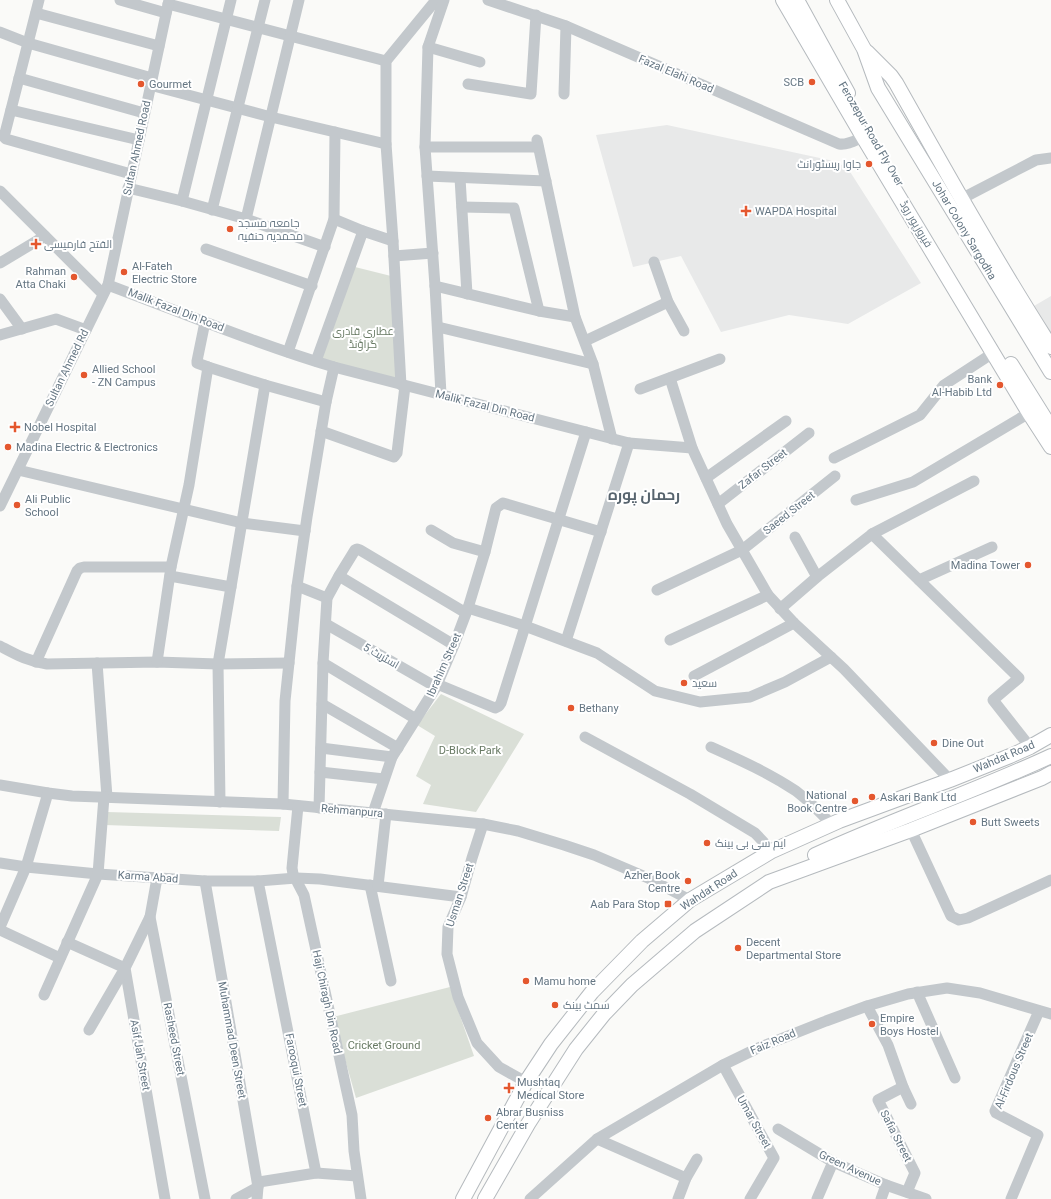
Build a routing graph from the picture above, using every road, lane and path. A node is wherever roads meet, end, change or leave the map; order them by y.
1 (39, 0) edge
2 (120, 0) edge
3 (231, 0) edge
4 (264, 0) edge
5 (299, 0) edge
6 (436, 0) edge
7 (444, 0) edge
8 (488, 0) edge
9 (783, 0) edge
10 (797, 0) edge
11 (837, 0) edge
12 (168, 6) edge
13 (36, 13) junction
14 (536, 15) junction
15 (226, 20) junction
16 (566, 26) junction
17 (258, 28) junction
18 (0, 32) edge
19 (290, 37) junction
20 (28, 43) junction
21 (159, 46) junction
22 (428, 47) junction
23 (864, 49) junction
24 (386, 62) junction
25 (480, 62) dead end
26 (19, 78) junction
27 (151, 81) junction
28 (468, 84) dead end
29 (564, 94) dead end
30 (207, 99) junction
31 (238, 108) junction
32 (11, 110) junction
33 (144, 113) junction
34 (271, 117) junction
35 (335, 132) junction
36 (863, 137) junction
37 (139, 140) junction
38 (386, 144) junction
39 (425, 147) junction
40 (1051, 158) edge
41 (131, 174) junction
42 (427, 176) junction
43 (460, 178) junction
44 (546, 181) junction
45 (128, 188) junction
46 (0, 191) edge
47 (961, 199) junction
48 (182, 201) junction
49 (462, 206) junction
50 (212, 210) junction
51 (246, 219) junction
52 (334, 219) junction
53 (364, 231) junction
54 (45, 236) junction
55 (394, 241) junction
56 (325, 247) junction
57 (206, 249) dead end
58 (433, 253) junction
59 (394, 256) junction
60 (654, 262) dead end
61 (0, 263) edge
62 (312, 286) junction
63 (435, 286) junction
64 (105, 290) junction
65 (467, 294) junction
66 (0, 299) edge
67 (668, 302) junction
68 (539, 311) junction
69 (575, 317) junction
70 (205, 322) junction
71 (438, 327) junction
72 (22, 329) junction
73 (86, 330) junction
74 (684, 331) dead end
75 (0, 335) edge
76 (585, 341) junction
77 (1051, 347) edge
78 (288, 352) junction
79 (993, 353) junction
80 (720, 359) dead end
81 (316, 362) junction
82 (593, 364) junction
83 (208, 367) junction
84 (334, 367) junction
85 (1051, 372) edge
86 (670, 378) junction
87 (265, 385) junction
88 (403, 386) junction
89 (640, 390) dead end
90 (442, 394) junction
91 (326, 402) junction
92 (1029, 414) junction
93 (786, 421) dead end
94 (1051, 428) edge
95 (321, 431) junction
96 (586, 432) junction
97 (809, 433) dead end
98 (612, 439) junction
99 (629, 443) junction
100 (692, 448) junction
101 (1051, 448) edge
102 (834, 458) dead end
103 (18, 470) junction
104 (835, 476) dead end
105 (706, 478) junction
106 (974, 481) dead end
107 (856, 500) dead end
108 (718, 504) junction
109 (0, 506) edge
110 (183, 509) junction
111 (558, 519) junction
112 (242, 523) junction
113 (431, 530) dead end
114 (305, 531) junction
115 (601, 532) junction
116 (872, 534) junction
117 (795, 537) dead end
118 (992, 547) dead end
119 (742, 550) junction
120 (485, 552) junction
121 (170, 572) junction
122 (338, 576) junction
123 (817, 577) junction
124 (919, 580) junction
125 (297, 586) junction
126 (231, 587) junction
127 (657, 590) dead end
128 (768, 595) junction
129 (327, 598) junction
130 (780, 609) junction
131 (467, 611) junction
132 (794, 623) junction
133 (326, 624) junction
134 (525, 626) junction
135 (670, 640) dead end
136 (566, 641) junction
137 (0, 646) edge
138 (454, 646) junction
139 (831, 657) junction
140 (36, 662) junction
141 (157, 662) junction
142 (98, 663) junction
143 (289, 663) junction
144 (323, 663) junction
145 (218, 664) junction
146 (694, 676) dead end
147 (437, 686) junction
148 (322, 704) junction
149 (416, 719) junction
150 (1051, 735) edge
151 (585, 737) dead end
152 (711, 747) dead end
153 (1030, 747) junction
154 (321, 748) junction
155 (395, 753) junction
156 (1051, 756) edge
157 (320, 772) junction
158 (1051, 773) edge
159 (384, 779) junction
160 (950, 780) junction
161 (0, 785) edge
162 (48, 793) junction
163 (106, 797) junction
164 (220, 802) junction
165 (283, 804) junction
166 (298, 806) junction
167 (319, 808) junction
168 (373, 813) junction
169 (386, 814) junction
170 (483, 824) junction
171 (832, 824) junction
172 (911, 830) junction
173 (772, 851) junction
174 (0, 863) edge
175 (26, 867) junction
176 (98, 874) junction
177 (157, 878) junction
178 (296, 878) junction
179 (1051, 880) edge
180 (205, 881) junction
181 (258, 881) junction
182 (769, 882) junction
183 (374, 886) junction
184 (461, 898) junction
185 (690, 900) junction
186 (150, 917) junction
187 (0, 929) edge
188 (67, 942) junction
189 (60, 958) junction
190 (125, 968) junction
191 (391, 981) dead end
192 (917, 992) junction
193 (44, 995) dead end
194 (866, 1006) junction
195 (1040, 1011) junction
196 (1051, 1014) edge
197 (89, 1030) dead end
198 (723, 1065) junction
199 (955, 1078) dead end
200 (526, 1082) junction
201 (903, 1087) junction
202 (911, 1104) dead end
203 (778, 1129) dead end
204 (597, 1139) junction
205 (697, 1159) dead end
206 (833, 1162) junction
207 (316, 1173) junction
208 (357, 1176) junction
209 (686, 1178) junction
210 (886, 1185) junction
211 (258, 1188) junction
212 (907, 1192) junction
213 (165, 1199) edge
214 (206, 1199) edge
215 (236, 1199) edge
216 (257, 1199) edge
217 (361, 1199) edge
218 (463, 1199) edge
219 (485, 1199) edge
220 (530, 1199) edge
221 (678, 1199) edge
222 (750, 1199) edge
223 (817, 1199) edge
224 (880, 1199) edge
225 (926, 1199) edge
226 (1012, 1199) edge

1 - 13 street
2 - 12 street
3 - 15 street
4 - 17 street
5 - 19 street
6 - 24 street
7 - 22 street
8 - 14 street, Fazal Elahi Road
9 - 36 main road, فیروزپور روڈ
10 - 94 main road, Ferozepur Road Fly Over
11 - 23 main road
12 - 15 street
12 - 21 street, Sultan Ahmed Road
13 - 20 street
13 - 21 street
14 - 16 street, Fazal Elahi Road
14 - 28 street
15 - 17 street
15 - 30 street
16 - 29 street
16 - 36 street, Fazal Elahi Road
17 - 19 street
17 - 31 street
18 - 20 street
19 - 24 street
19 - 34 street
20 - 26 street
20 - 27 street
21 - 27 street, Sultan Ahmed Road
22 - 25 street
22 - 39 street
23 - 47 main road
23 - 85 main road, Johar Colony Sargodha
24 - 38 street
26 - 32 street
26 - 33 street
27 - 30 street
27 - 33 street, Sultan Ahmed Road
30 - 31 street
30 - 48 street
31 - 34 street
31 - 50 street
32 - 37 street
32 - 41 street
33 - 37 street, Sultan Ahmed Road
34 - 35 street
34 - 51 street
35 - 38 street
35 - 52 street
36 - 79 main road, فیروزپور روڈ
37 - 41 street, Sultan Ahmed Road
38 - 55 street
39 - 42 street
39 - 44 street
40 - 47 street
41 - 45 street, Sultan Ahmed Road
42 - 43 street
42 - 58 street
43 - 44 street
43 - 49 street
44 - 69 street
45 - 48 street
45 - 64 street, Sultan Ahmed Road
46 - 54 street
47 - 77 main road
48 - 50 street
49 - 65 street
49 - 68 street
50 - 51 street
51 - 56 street
52 - 53 street
52 - 56 street
53 - 55 street
53 - 81 street
54 - 61 street
54 - 64 street
55 - 59 street
56 - 62 street
57 - 62 street
58 - 59 street
58 - 63 street
59 - 88 street
60 - 67 street
62 - 78 street
63 - 65 street
63 - 71 street
64 - 70 street, Malik Fazal Din Road
64 - 73 street, Sultan Ahmed Rd
65 - 68 street
66 - 72 street
67 - 74 street
67 - 76 street
68 - 69 street
69 - 76 street
70 - 78 street, Malik Fazal Din Road
70 - 83 street
71 - 82 street
71 - 90 street
72 - 73 street
72 - 75 street
73 - 103 street, Sultan Ahmed Rd
76 - 82 street
78 - 81 street, Malik Fazal Din Road
79 - 92 main road, فیروزپور روڈ
79 - 102 street
80 - 86 street
81 - 84 street, Malik Fazal Din Road
82 - 98 street
83 - 87 street
83 - 110 street
84 - 88 street, Malik Fazal Din Road
84 - 91 street
86 - 89 street
86 - 100 street
87 - 91 street
87 - 112 street
88 - 90 street, Malik Fazal Din Road
88 - 95 street
90 - 96 street, Malik Fazal Din Road
91 - 95 street
92 - 101 main road, فیروزپور روڈ
92 - 107 street
93 - 105 street
95 - 114 street
96 - 98 street, Malik Fazal Din Road
96 - 111 street
97 - 108 street, Zafar Street
98 - 99 street, Malik Fazal Din Road
99 - 100 street, Malik Fazal Din Road
99 - 115 street
100 - 105 street
103 - 109 street, Sultan Ahmed Rd
103 - 110 street
104 - 119 street, Saeed Street
105 - 108 street
106 - 116 street
108 - 119 street
110 - 112 street
110 - 121 street
111 - 115 street
111 - 120 street, Ibrahim Street
111 - 134 street
112 - 114 street
112 - 126 street
113 - 120 street
114 - 125 street
115 - 136 street
116 - 123 street
116 - 124 street
117 - 123 street
118 - 124 street
119 - 127 street, Saeed Street
119 - 128 street
120 - 131 street, Ibrahim Street
121 - 126 street
121 - 140 street
121 - 141 street
122 - 129 street
122 - 131 street
122 - 138 street
123 - 130 street
124 - 153 street
125 - 129 street
125 - 143 street
126 - 145 street
128 - 130 street
128 - 135 street
129 - 133 street
130 - 132 street
131 - 134 street
131 - 138 street, Ibrahim Street
132 - 139 street
132 - 146 street
133 - 144 street
133 - 147 street, اسٹریٹ 5
134 - 136 street
134 - 147 street, اسٹریٹ 5
136 - 139 street
137 - 140 street
138 - 147 street, Ibrahim Street
139 - 160 street
140 - 142 street
141 - 142 street
141 - 145 street
142 - 163 street
143 - 145 street
143 - 165 street
144 - 148 street
144 - 149 street
145 - 164 street
147 - 149 street, Ibrahim Street
148 - 154 street
148 - 155 street
149 - 155 street, Ibrahim Street
150 - 153 main road, Wahdat Road
151 - 173 street
152 - 171 street
153 - 160 main road, Wahdat Road
154 - 155 street
154 - 157 street
155 - 159 street, Ibrahim Street
156 - 182 main road
157 - 159 street
157 - 167 street
158 - 172 main road
159 - 168 street, Ibrahim Street
160 - 171 main road, Wahdat Road
161 - 162 street, Rehmanpura
162 - 163 street, Rehmanpura
162 - 175 street
163 - 164 street, Rehmanpura
163 - 176 street
164 - 165 street, Rehmanpura
165 - 166 street, Rehmanpura
166 - 167 street, Rehmanpura
166 - 178 street, Haji Chiragh Din Road
167 - 168 street, Rehmanpura
168 - 169 street, Rehmanpura
169 - 170 street, Rehmanpura
169 - 183 street
170 - 184 street, Usman Street
170 - 185 street, Rehmanpura
171 - 173 main road, Wahdat Road
172 - 179 street
172 - 182 main road
173 - 185 main road, Wahdat Road
174 - 175 street, Karma Abad
175 - 176 street, Karma Abad
175 - 187 street
176 - 177 street, Karma Abad
176 - 188 street
177 - 180 street, Karma Abad
177 - 186 street, Rasheed Street
178 - 181 street, Karma Abad
178 - 183 street, Karma Abad
178 - 208 street, Haji Chiragh Din Road
180 - 181 street, Karma Abad
180 - 211 street, Muhammad Deen Street
181 - 207 street, Farooqui Street
182 - 219 main road
183 - 184 street, Karma Abad
183 - 191 street
184 - 200 street, Usman Street
185 - 200 main road, Wahdat Road
186 - 190 street
186 - 214 street, Rasheed Street
187 - 189 street
188 - 189 street
188 - 190 street
189 - 193 street
190 - 197 street
190 - 213 street, Asif Jah Street
192 - 194 street, Faiz Road
192 - 195 street, Faiz Road
192 - 199 street
194 - 198 street, Faiz Road
194 - 201 street
195 - 196 street, Faiz Road
195 - 226 street, Al-Firdous Street
198 - 204 street, Faiz Road
198 - 222 street, Umar Street
200 - 218 main road, Wahdat Road
201 - 202 street
201 - 212 street, Safia Street
203 - 206 street, Green Avenue
204 - 209 street
204 - 220 street, Faiz Road
205 - 209 street
206 - 210 street, Green Avenue
206 - 223 street
207 - 208 street
207 - 211 street
208 - 217 street, Haji Chiragh Din Road
209 - 221 street
210 - 212 street, Green Avenue
210 - 224 street
211 - 215 street
211 - 216 street, Muhammad Deen Street
212 - 225 street, Green Avenue

